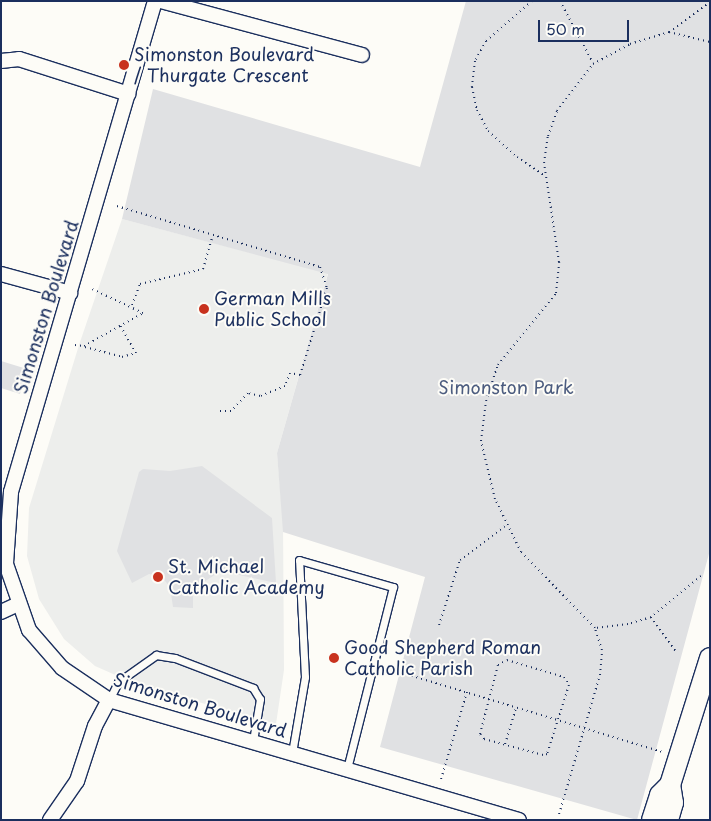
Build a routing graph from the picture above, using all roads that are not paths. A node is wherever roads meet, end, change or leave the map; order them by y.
1 (155, 1) edge
2 (161, 1) edge
3 (362, 55) dead end
4 (1, 61) edge
5 (129, 94) junction
6 (1, 274) edge
7 (70, 293) junction
8 (8, 473) edge
9 (18, 604) junction
10 (1, 612) edge
11 (710, 658) edge
12 (108, 700) junction
13 (253, 741) junction
14 (292, 753) junction
15 (347, 769) junction
16 (670, 785) junction
17 (50, 820) edge
18 (519, 820) edge
19 (652, 820) edge
20 (668, 820) edge

1 - 5 street, Simonston Boulevard
2 - 3 street
4 - 5 street
5 - 7 street, Simonston Boulevard
6 - 7 street
7 - 8 street, Simonston Boulevard
8 - 9 street, Simonston Boulevard
9 - 10 street
9 - 12 street, Simonston Boulevard
11 - 16 main road
12 - 13 street, Simonston Boulevard
12 - 13 lane
12 - 17 street
13 - 14 street, Simonston Boulevard
14 - 15 street, Simonston Boulevard
14 - 15 lane
15 - 18 street, Simonston Boulevard
16 - 19 main road
16 - 20 main road

